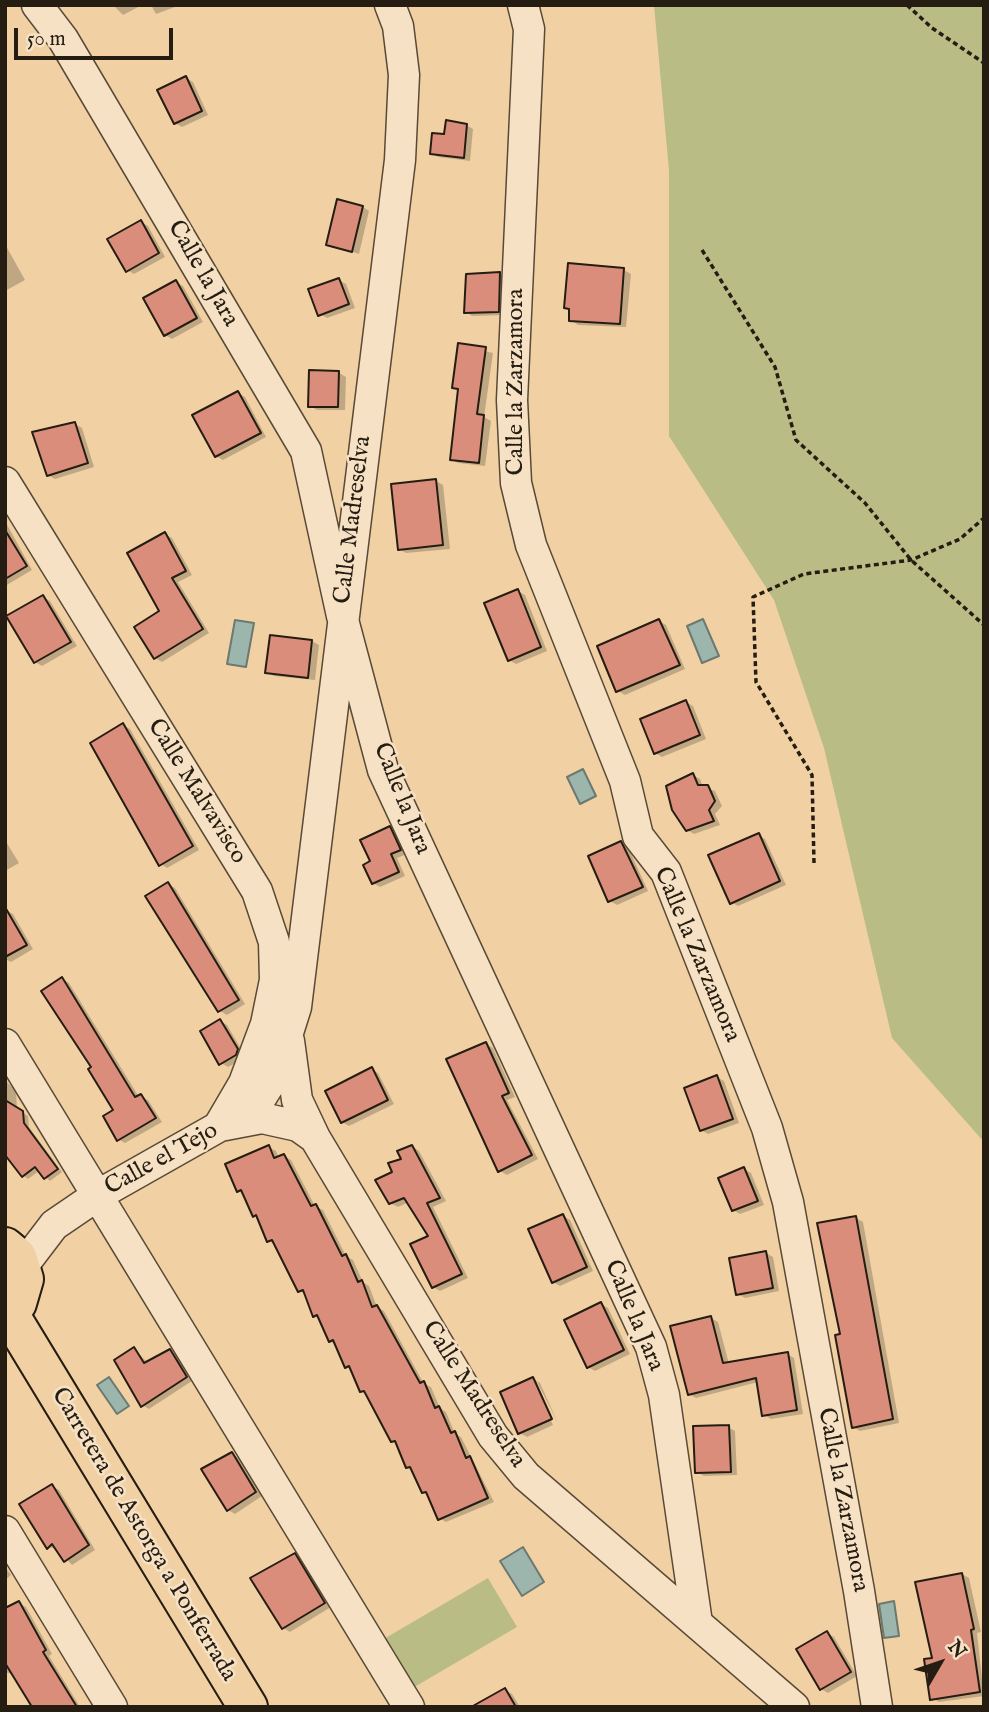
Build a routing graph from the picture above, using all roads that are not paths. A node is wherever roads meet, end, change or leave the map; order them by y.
1 (37, 5) edge
2 (390, 5) edge
3 (523, 5) edge
4 (5, 482) edge
5 (342, 616) junction
6 (288, 1035) junction
7 (5, 1044) edge
8 (220, 1126) junction
9 (315, 1138) junction
10 (98, 1195) junction
11 (10, 1288) edge
12 (5, 1531) edge
13 (697, 1623) junction
14 (762, 1694) edge
15 (112, 1707) edge
16 (248, 1707) edge
17 (410, 1707) edge
18 (794, 1707) edge
19 (877, 1707) edge

1 - 5 street, Calle la Jara
2 - 5 street, Calle Madreselva
3 - 19 street, Calle la Zarzamora
4 - 8 street, Calle Malvavisco
5 - 6 street, Calle Madreselva
5 - 13 street, Calle la Jara
6 - 8 street, Calle Madreselva
6 - 9 street, Calle Madreselva
7 - 10 street
8 - 9 street, Calle el Tejo
8 - 10 street, Calle el Tejo
9 - 13 street, Calle Madreselva
10 - 11 street, Calle el Tejo
10 - 17 street
11 - 16 main road, Carretera de Astorga a Ponferrada
12 - 15 street
13 - 14 street, Calle Madreselva
14 - 18 street, Calle Madreselva

